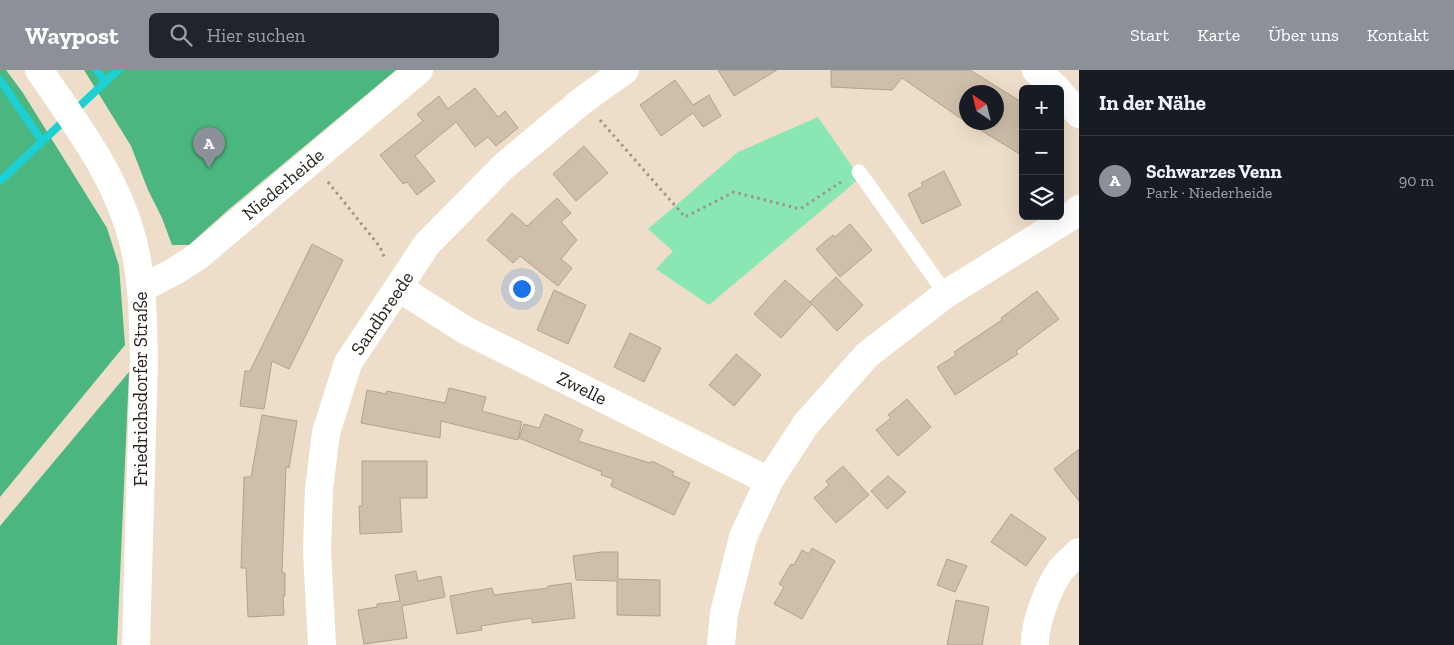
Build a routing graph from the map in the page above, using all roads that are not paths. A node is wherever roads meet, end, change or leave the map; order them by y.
1 (39, 70) edge
2 (419, 70) edge
3 (625, 70) edge
4 (1036, 70) edge
5 (1053, 85) edge
6 (1064, 97) edge
7 (1079, 114) edge
8 (859, 172) road end
9 (1079, 210) edge
10 (399, 288) junction
11 (141, 289) junction
12 (946, 294) junction
13 (769, 481) junction
14 (1079, 552) edge
15 (136, 645) edge
16 (322, 645) edge
17 (721, 645) edge
18 (1035, 645) edge

1 - 11 street, Friedrichsdorfer Straße
2 - 11 street, Niederheide
3 - 10 street, Sandbreede
4 - 5 street
6 - 7 street
8 - 12 lane
9 - 12 street
10 - 13 street, Zwelle
10 - 16 street, Sandbreede
11 - 15 street, Friedrichsdorfer Straße
12 - 13 street
13 - 17 street
14 - 18 street

